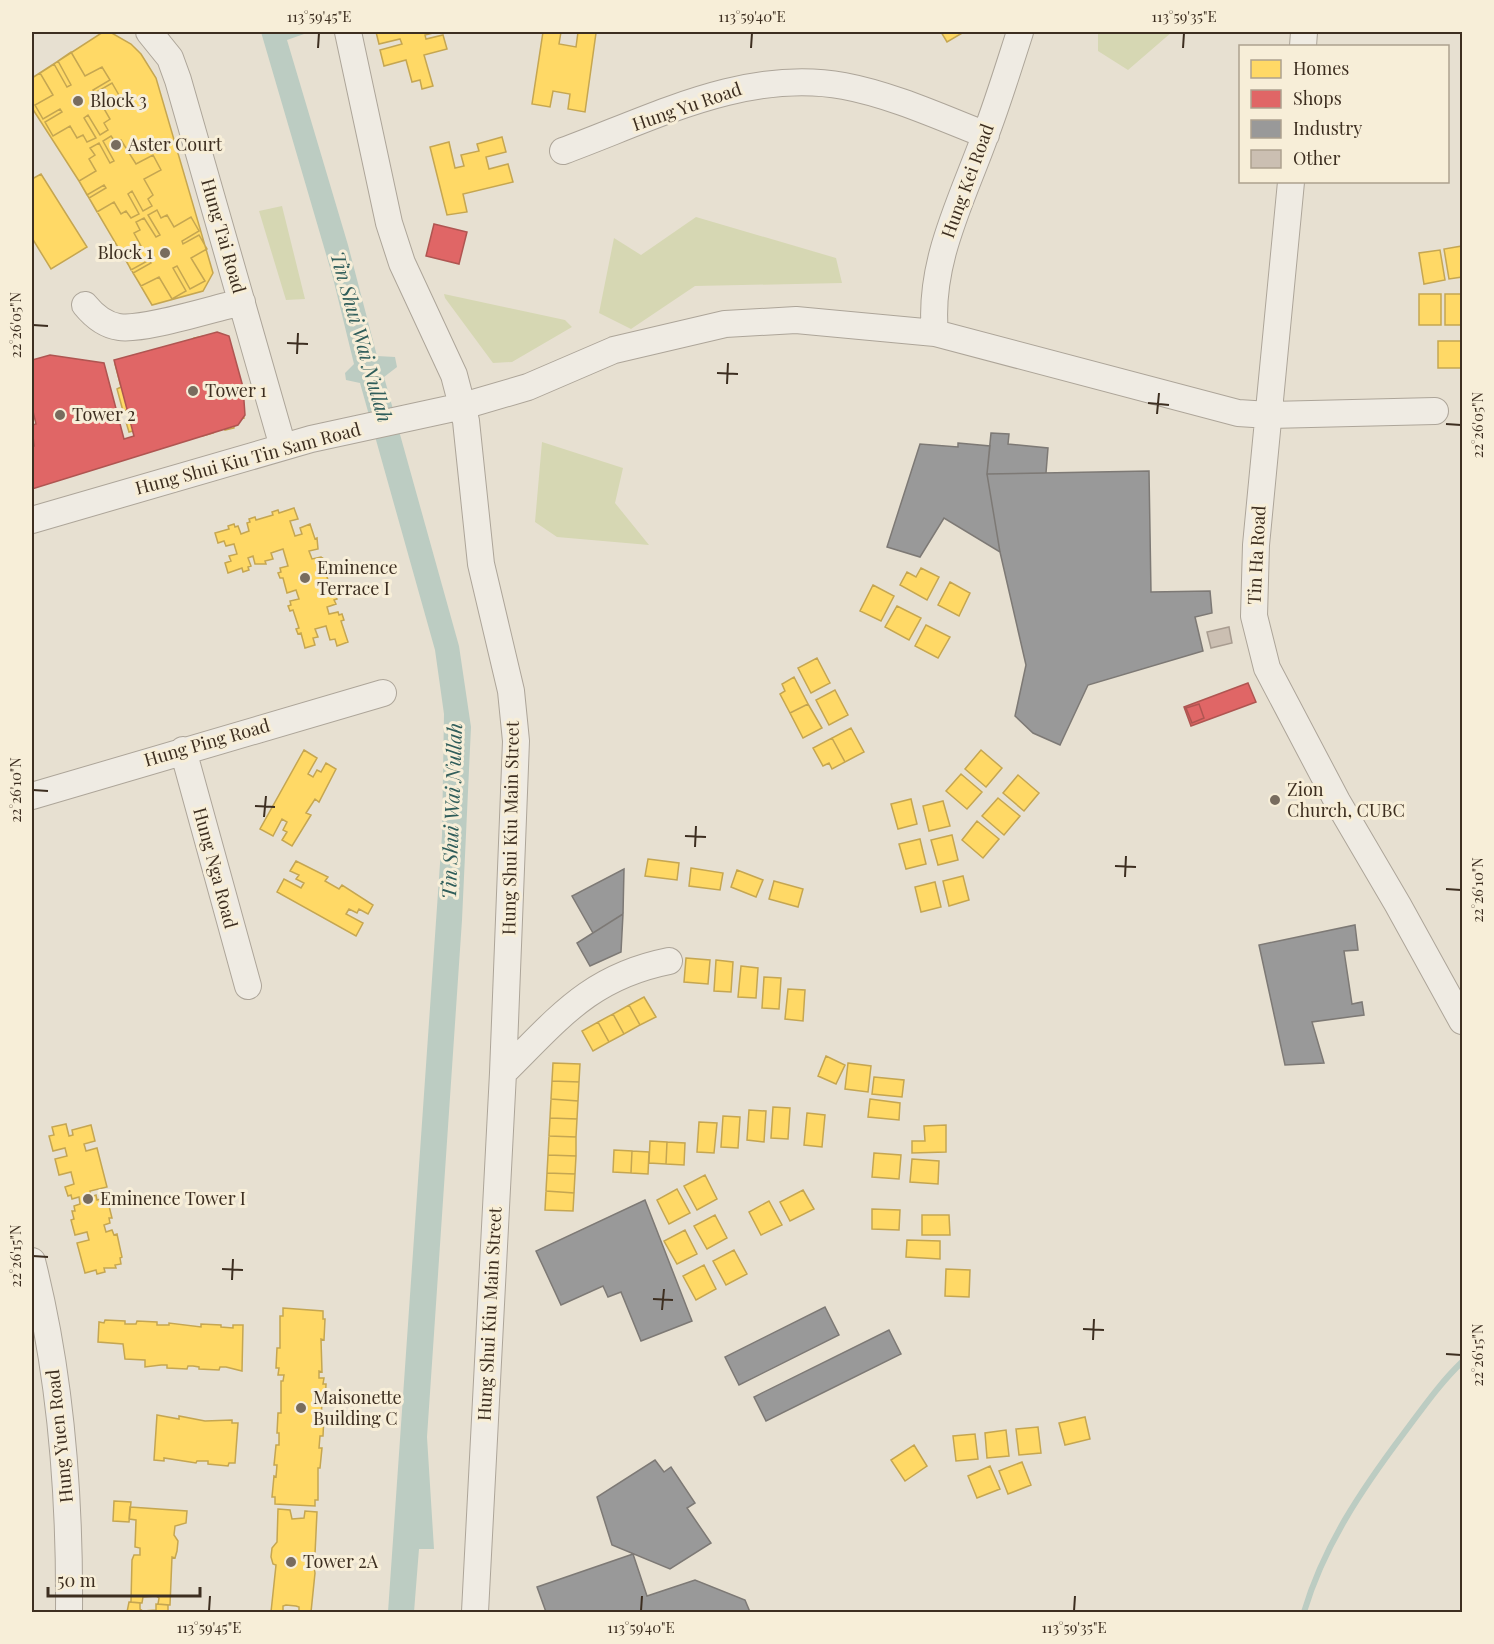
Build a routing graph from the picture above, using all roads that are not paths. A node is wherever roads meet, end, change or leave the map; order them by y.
1 (149, 32) edge
2 (348, 32) edge
3 (1020, 32) edge
4 (986, 135) junction
5 (563, 152) dead end
6 (1291, 183) edge
7 (242, 302) junction
8 (85, 305) dead end
9 (935, 333) junction
10 (463, 406) junction
11 (1435, 411) dead end
12 (1269, 415) junction
13 (283, 447) junction
14 (32, 520) edge
15 (383, 693) dead end
16 (183, 750) junction
17 (32, 796) edge
18 (669, 961) dead end
19 (248, 986) dead end
20 (1462, 1021) edge
21 (503, 1073) junction
22 (32, 1261) edge
23 (69, 1612) edge
24 (475, 1612) edge

1 - 7 street, Hung Tai Road
2 - 10 street, Hung Shui Kiu Main Street
3 - 4 street, Hung Kei Road
4 - 5 street, Hung Yu Road
4 - 9 street, Hung Kei Road
6 - 12 street, Tin Ha Road
7 - 8 street
7 - 13 street, Hung Tai Road
9 - 10 street, Hung Shui Kiu Tin Sam Road
9 - 12 street, Hung Shui Kiu Tin Sam Road
10 - 13 street, Hung Shui Kiu Tin Sam Road
10 - 21 street, Hung Shui Kiu Main Street
11 - 12 street, Hung Shui Kiu Tin Sam Road
12 - 20 street, Tin Ha Road
13 - 14 street, Hung Shui Kiu Tin Sam Road
15 - 16 street, Hung Ping Road
16 - 17 street, Hung Ping Road
16 - 19 street, Hung Nga Road
18 - 21 street
21 - 24 street, Hung Shui Kiu Main Street
22 - 23 street, Hung Yuen Road

